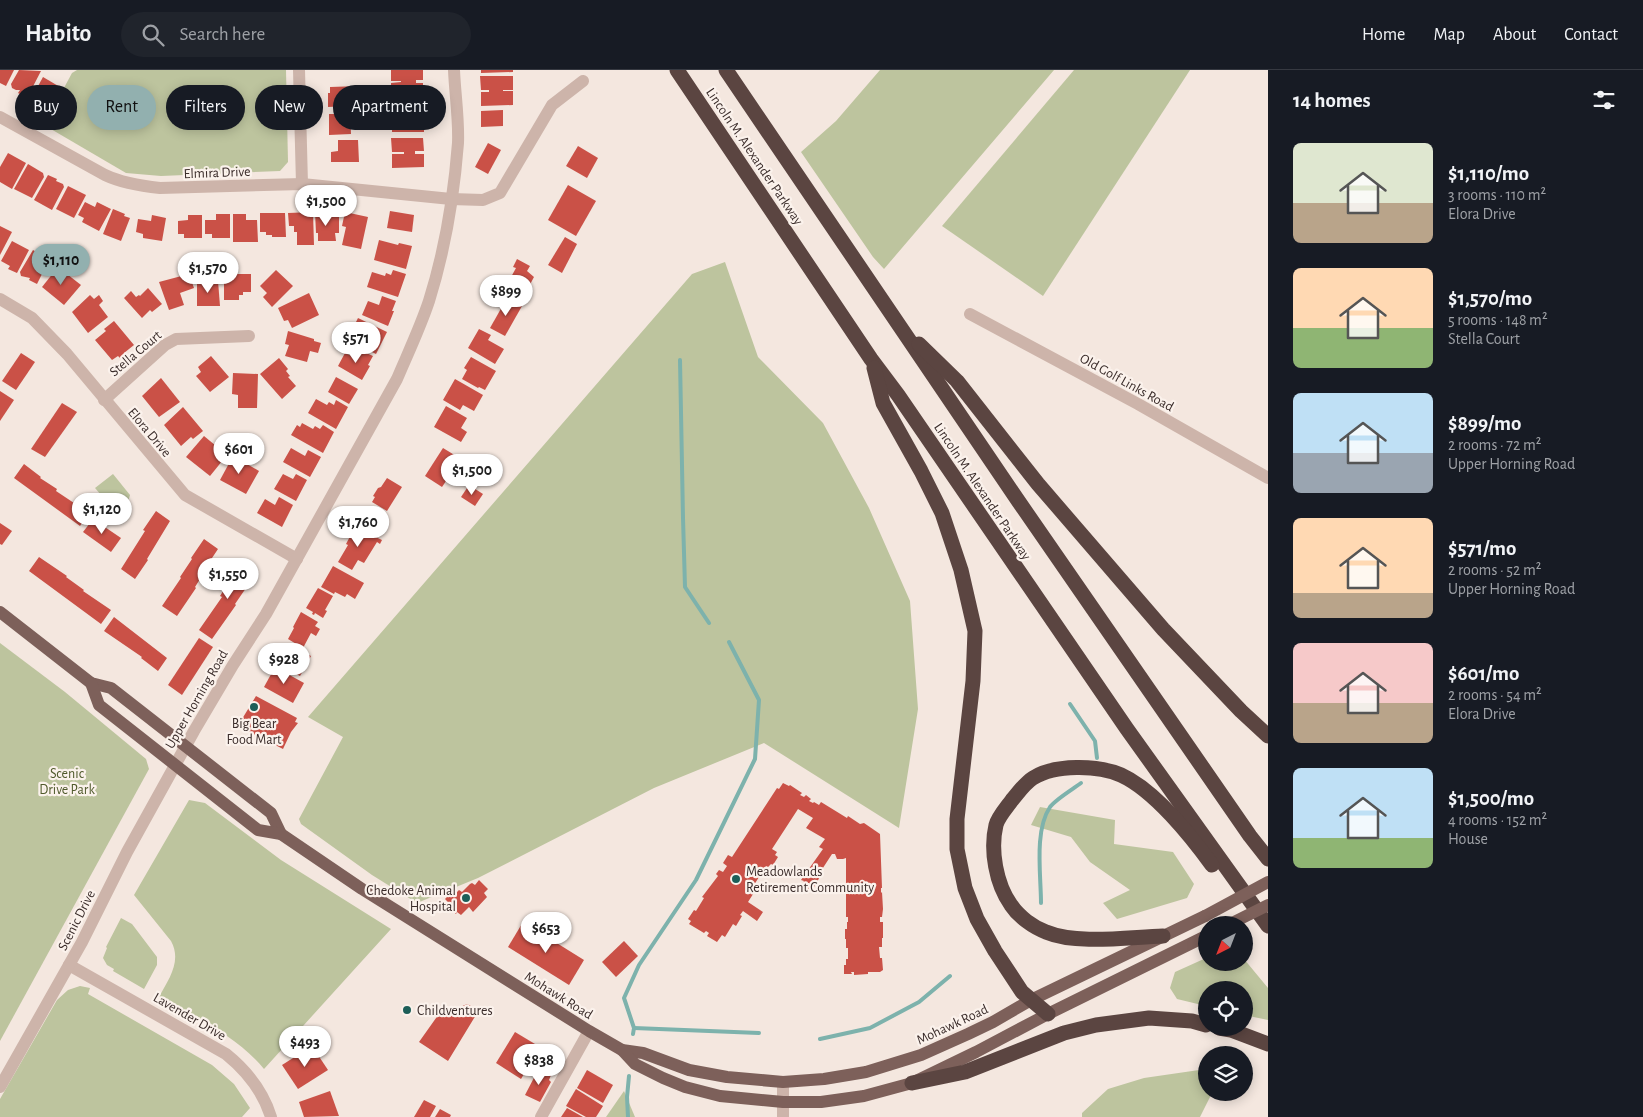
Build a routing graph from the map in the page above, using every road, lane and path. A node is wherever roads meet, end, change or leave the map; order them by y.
1 (299, 70) edge
2 (454, 70) edge
3 (677, 70) edge
4 (726, 70) edge
5 (583, 81) dead end
6 (0, 117) edge
7 (302, 184) junction
8 (451, 198) junction
9 (0, 299) edge
10 (970, 314) dead end
11 (894, 320) junction
12 (249, 336) dead end
13 (871, 359) junction
14 (104, 400) junction
15 (1268, 478) edge
16 (297, 559) junction
17 (0, 612) edge
18 (90, 682) junction
19 (1268, 736) edge
20 (186, 746) junction
21 (175, 765) junction
22 (281, 834) junction
23 (1250, 836) junction
24 (1268, 848) edge
25 (1268, 859) edge
26 (1268, 882) edge
27 (1268, 905) edge
28 (1246, 916) edge
29 (1268, 926) edge
30 (1268, 931) edge
31 (1163, 936) junction
32 (1198, 940) edge
33 (69, 965) junction
34 (1031, 1000) junction
35 (1048, 1014) junction
36 (1198, 1022) edge
37 (589, 1032) junction
38 (1247, 1036) edge
39 (1268, 1044) edge
40 (622, 1050) junction
41 (783, 1082) junction
42 (912, 1083) junction
43 (0, 1088) edge
44 (783, 1102) junction
45 (271, 1117) edge
46 (541, 1117) edge
47 (784, 1117) edge

1 - 7 street
2 - 8 street, Upper Horning Road
3 - 13 highway, Lincoln M. Alexander Parkway
4 - 11 highway, Lincoln M. Alexander Parkway
5 - 8 street
6 - 7 street, Elmira Drive
7 - 8 street, Elmira Drive
8 - 16 street, Upper Horning Road
9 - 14 street, Elora Drive
10 - 15 street, Old Golf Links Road
11 - 19 highway
11 - 23 highway, Lincoln M. Alexander Parkway
12 - 14 street, Stella Court
13 - 29 highway, Lincoln M. Alexander Parkway
13 - 34 highway
14 - 16 street, Elora Drive
16 - 20 street, Upper Horning Road
17 - 18 main road
18 - 20 main road, Mohawk Road
18 - 21 main road, Mohawk Road
20 - 21 street, Upper Horning Road
20 - 22 main road, Mohawk Road
21 - 22 main road, Mohawk Road
21 - 33 street, Scenic Drive
22 - 37 main road, Mohawk Road
23 - 24 highway
23 - 25 highway, Lincoln M. Alexander Parkway
26 - 31 main road, Mohawk Road, bridge
27 - 28 main road, bridge
30 - 31 highway
31 - 34 main road, Mohawk Road
32 - 35 main road, Mohawk Road
33 - 43 street, Scenic Drive
33 - 45 street, Lavender Drive
34 - 35 highway
34 - 41 main road, Mohawk Road
35 - 42 main road, Mohawk Road
36 - 42 highway
37 - 40 main road, Mohawk Road
37 - 46 street
38 - 39 highway
40 - 41 main road, Mohawk Road
40 - 44 main road, Mohawk Road
41 - 44 street
42 - 44 main road, Mohawk Road
44 - 47 street

